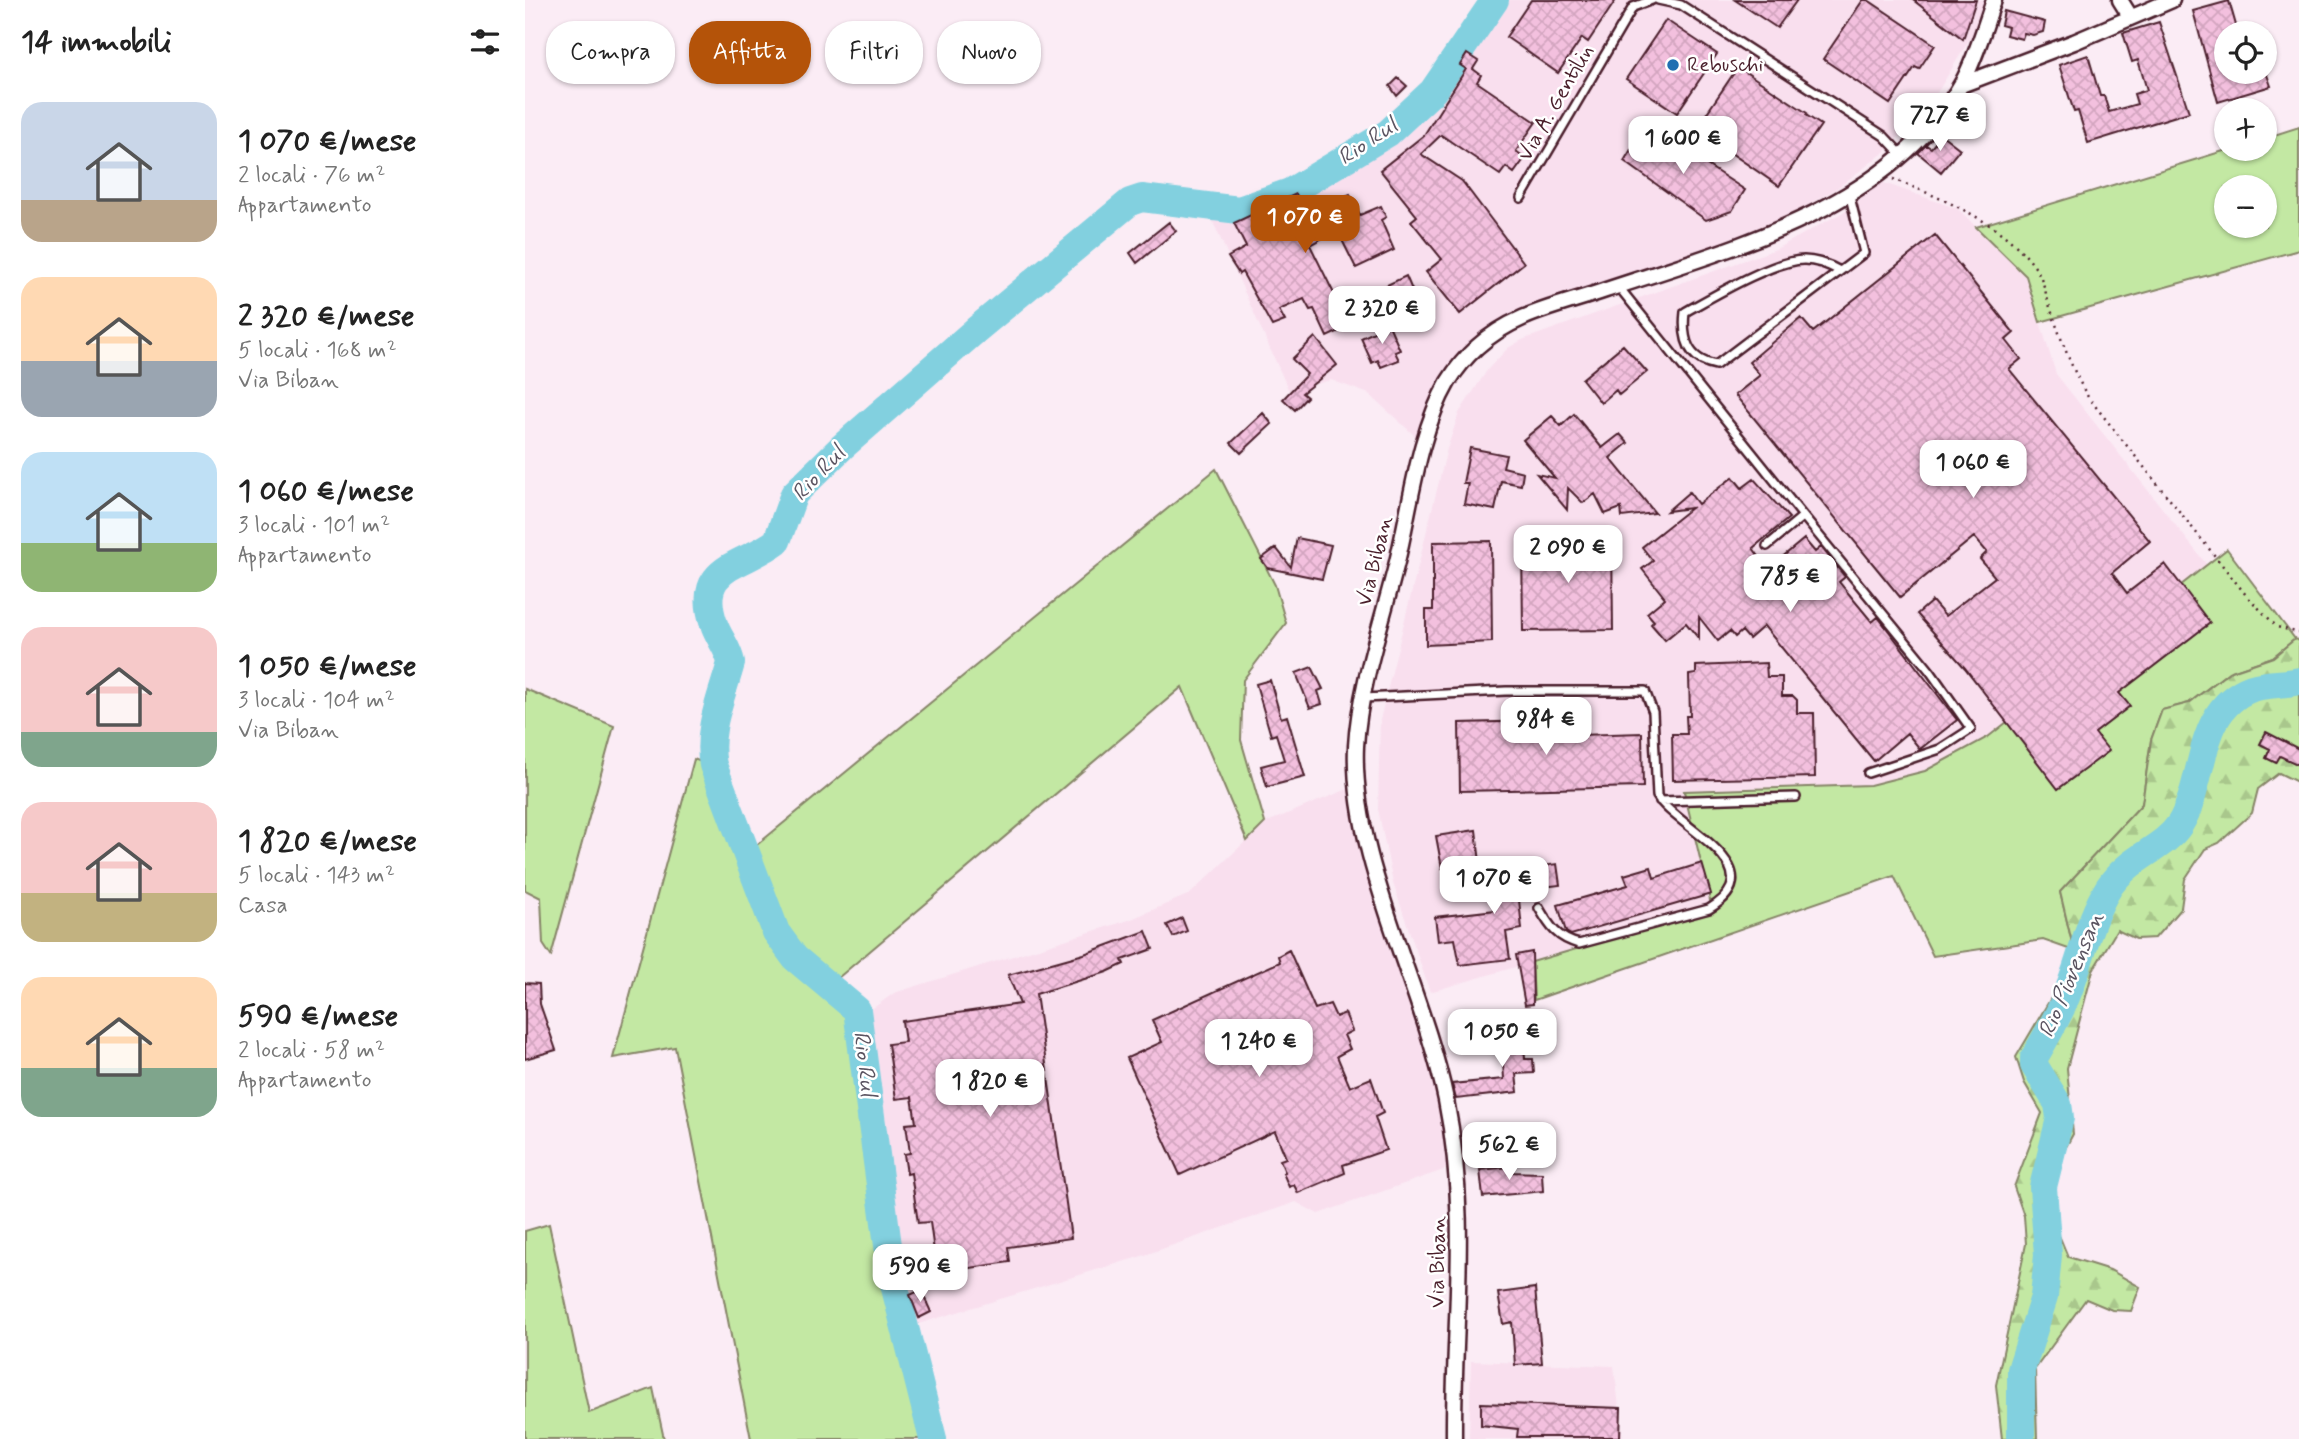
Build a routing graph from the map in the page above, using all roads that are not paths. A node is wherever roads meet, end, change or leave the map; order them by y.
1 (1652, 0) edge
2 (1658, 0) edge
3 (1994, 0) edge
4 (2120, 0) edge
5 (2172, 0) edge
6 (2130, 16) junction
7 (1961, 85) junction
8 (1901, 155) junction
9 (1849, 192) junction
10 (1521, 198) dead end
11 (1840, 271) junction
12 (1618, 286) junction
13 (1803, 516) junction
14 (1767, 546) dead end
15 (1364, 698) junction
16 (1868, 773) dead end
17 (1796, 797) dead end
18 (1660, 801) junction
19 (1539, 908) dead end
20 (1454, 1439) edge

1 - 10 lane, Via A. Gentilin
2 - 8 lane
3 - 7 street, Via Biban
4 - 6 street
5 - 6 street
6 - 7 street
7 - 8 street, Via Biban
8 - 9 street, Via Biban
9 - 11 lane
9 - 12 street, Via Biban
11 - 11 lane
12 - 13 lane
12 - 15 street, Via Biban
13 - 14 lane
13 - 16 lane
15 - 18 lane
15 - 20 street, Via Biban
17 - 18 lane
18 - 19 lane

